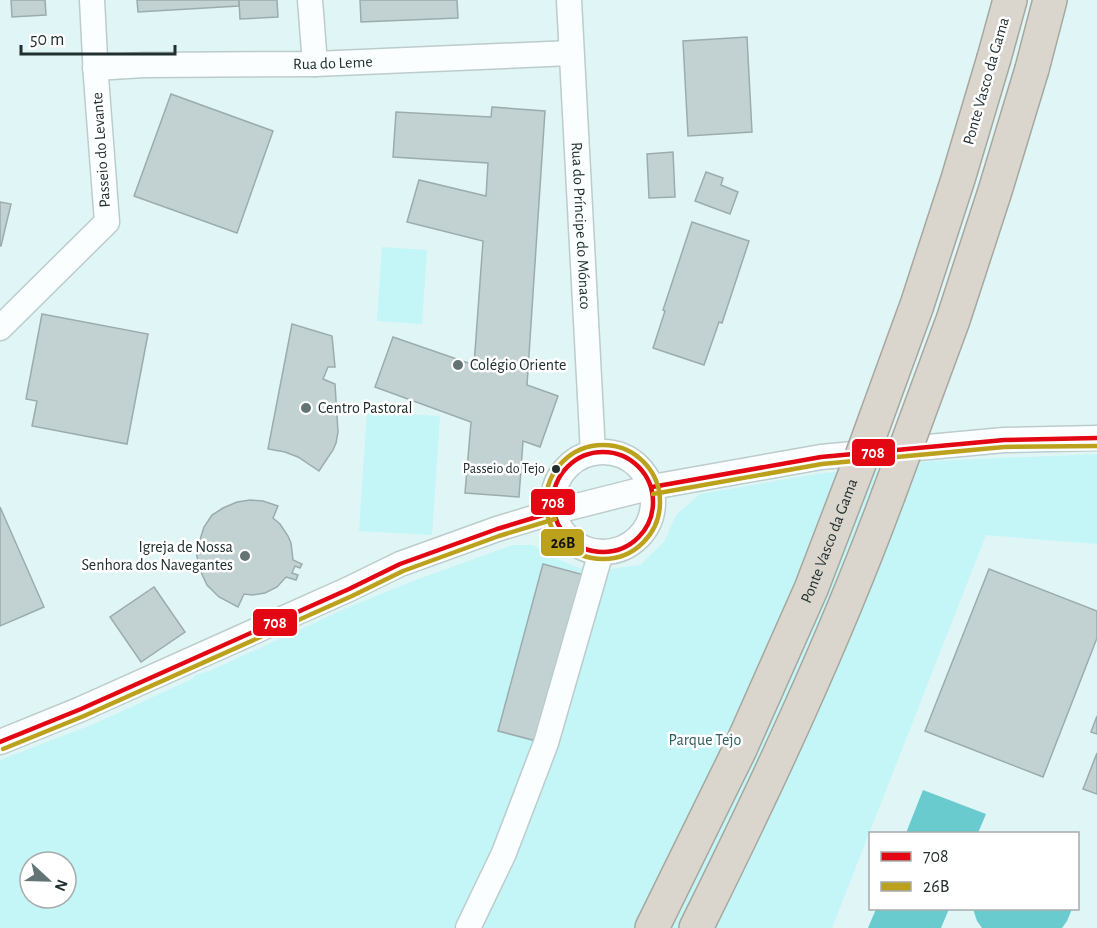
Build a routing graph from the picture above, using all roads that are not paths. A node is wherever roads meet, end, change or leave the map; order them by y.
1 (92, 0) edge
2 (310, 0) edge
3 (569, 0) edge
4 (1010, 0) edge
5 (1050, 0) edge
6 (571, 53) junction
7 (315, 64) junction
8 (95, 68) junction
9 (0, 328) edge
10 (1097, 438) edge
11 (593, 453) junction
12 (652, 487) junction
13 (553, 512) junction
14 (601, 552) junction
15 (0, 741) edge
16 (468, 928) edge
17 (651, 928) edge
18 (696, 928) edge

1 - 8 street, Passeio do Levante
2 - 7 street
3 - 6 street, Rua do Príncipe do Mónaco
4 - 17 highway, Ponte Vasco da Gama, bridge
5 - 18 highway, bridge
6 - 7 street, Rua do Leme
6 - 11 street, Rua do Príncipe do Mónaco
7 - 8 street, Rua do Leme
8 - 9 street, Passeio do Levante
10 - 12 street
11 - 12 street
11 - 13 street
12 - 13 street
12 - 14 street
13 - 14 street
13 - 15 street
14 - 16 street

